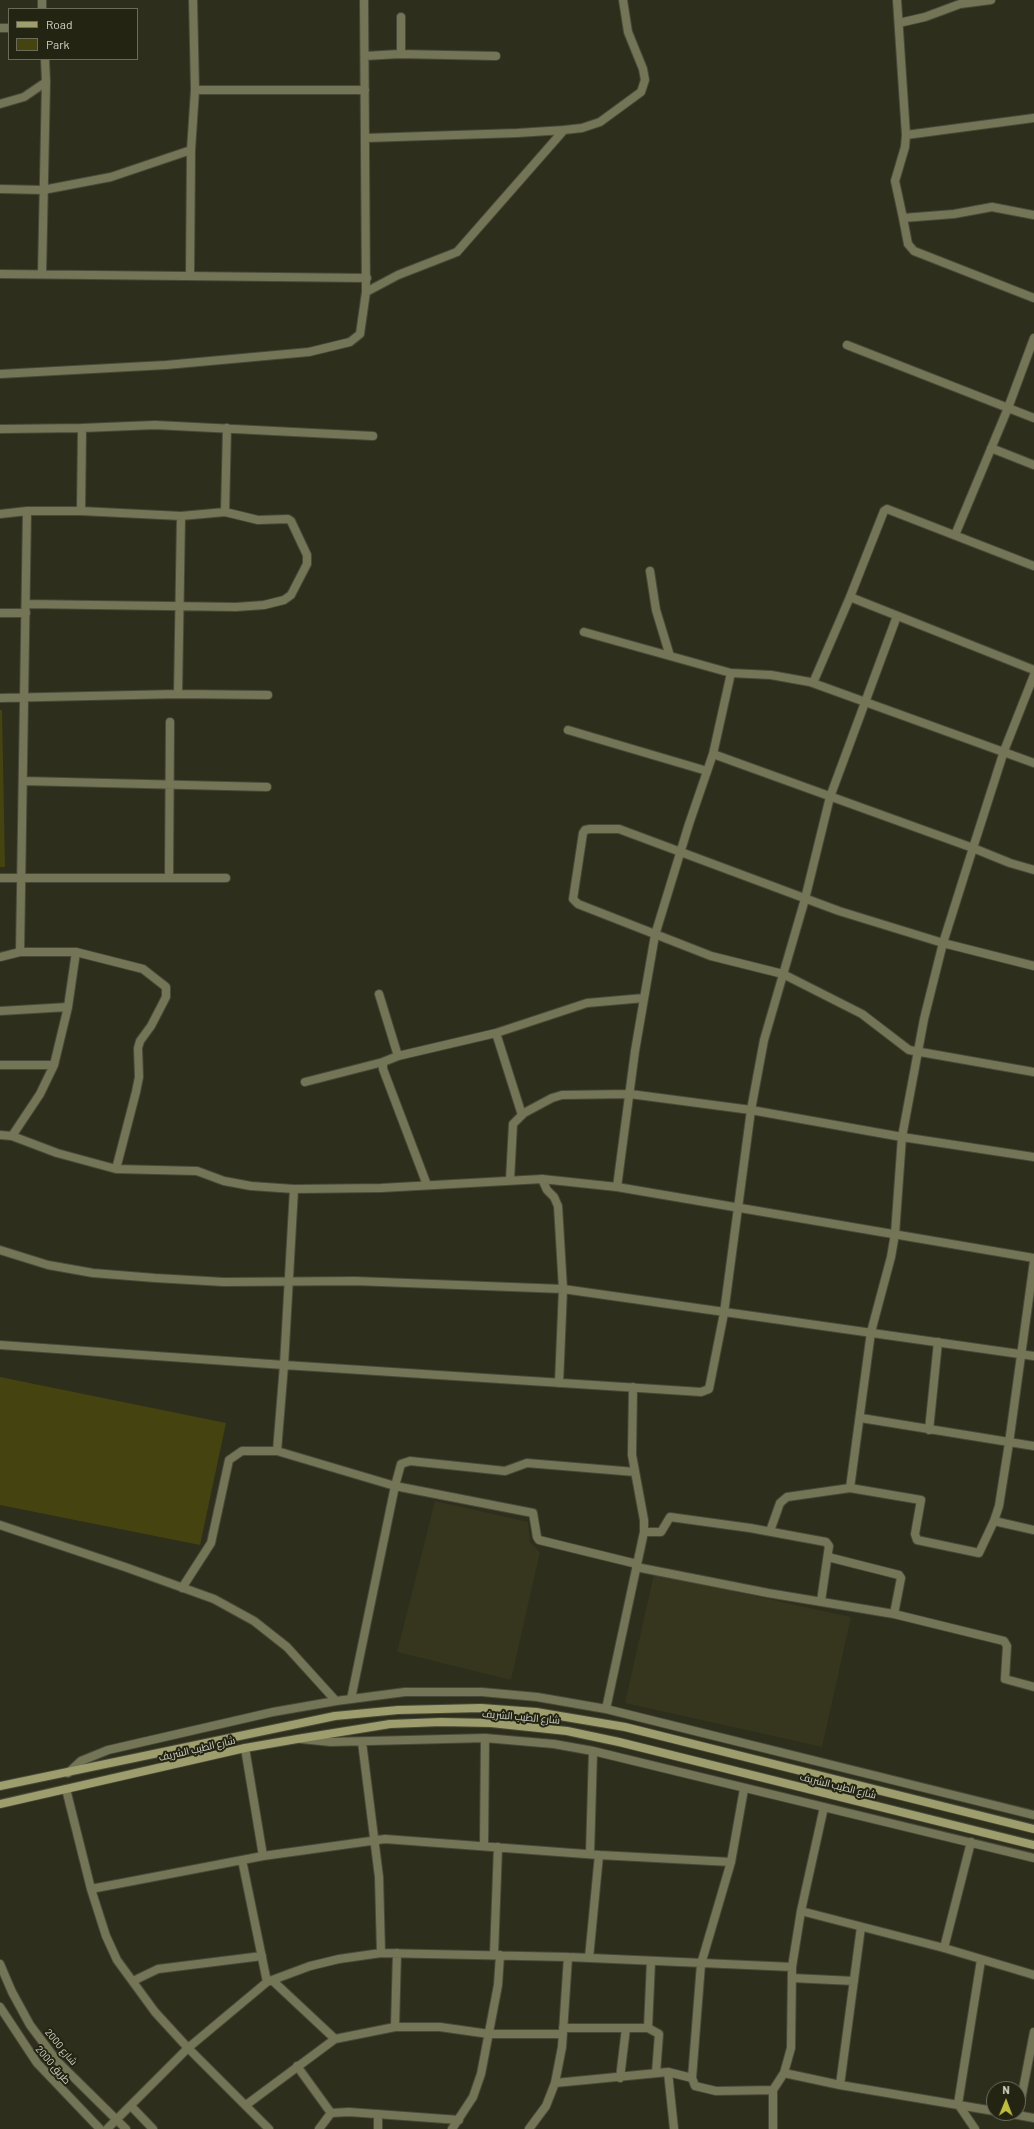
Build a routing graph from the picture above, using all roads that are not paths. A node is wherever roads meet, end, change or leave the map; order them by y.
1 (193, 0) edge
2 (364, 0) edge
3 (623, 0) edge
4 (897, 0) edge
5 (991, 0) edge
6 (401, 17) dead end
7 (899, 23) junction
8 (402, 54) junction
9 (365, 56) junction
10 (496, 56) dead end
11 (44, 60) edge
12 (46, 82) junction
13 (195, 90) junction
14 (366, 90) junction
15 (0, 104) edge
16 (1034, 118) edge
17 (564, 130) junction
18 (906, 135) junction
19 (366, 138) junction
20 (191, 150) junction
21 (0, 189) edge
22 (43, 190) junction
23 (1034, 216) edge
24 (903, 218) junction
25 (0, 274) edge
26 (42, 274) junction
27 (190, 276) junction
28 (367, 278) junction
29 (366, 292) junction
30 (1034, 298) edge
31 (1034, 338) edge
32 (847, 345) dead end
33 (0, 374) edge
34 (1008, 408) junction
35 (1034, 418) edge
36 (82, 428) junction
37 (227, 428) junction
38 (0, 429) edge
39 (373, 436) dead end
40 (991, 448) junction
41 (1034, 465) edge
42 (27, 511) junction
43 (81, 511) junction
44 (225, 512) junction
45 (0, 514) edge
46 (181, 516) junction
47 (956, 535) junction
48 (1034, 566) edge
49 (650, 571) dead end
50 (850, 597) junction
51 (180, 606) junction
52 (26, 608) junction
53 (0, 612) edge
54 (897, 616) junction
55 (584, 632) dead end
56 (670, 656) junction
57 (1034, 670) edge
58 (731, 673) junction
59 (1034, 675) edge
60 (813, 683) junction
61 (178, 694) junction
62 (268, 695) dead end
63 (0, 698) edge
64 (24, 698) junction
65 (864, 703) junction
66 (170, 722) dead end
67 (568, 730) dead end
68 (1004, 751) junction
69 (713, 754) junction
70 (1034, 762) edge
71 (706, 771) junction
72 (23, 782) junction
73 (169, 785) junction
74 (267, 787) dead end
75 (830, 796) junction
76 (973, 848) junction
77 (680, 852) junction
78 (1034, 870) edge
79 (0, 878) edge
80 (21, 878) junction
81 (168, 878) junction
82 (226, 878) dead end
83 (805, 899) junction
84 (655, 935) junction
85 (943, 943) junction
86 (20, 952) junction
87 (76, 952) junction
88 (0, 958) edge
89 (1034, 966) edge
90 (783, 974) junction
91 (379, 994) dead end
92 (644, 998) junction
93 (68, 1007) junction
94 (0, 1011) edge
95 (496, 1033) junction
96 (918, 1052) junction
97 (398, 1056) junction
98 (383, 1062) junction
99 (0, 1065) edge
100 (54, 1066) junction
101 (1034, 1072) edge
102 (306, 1082) dead end
103 (630, 1094) junction
104 (751, 1110) junction
105 (522, 1114) junction
106 (0, 1135) edge
107 (12, 1136) junction
108 (902, 1137) junction
109 (1034, 1157) edge
110 (116, 1169) junction
111 (542, 1179) junction
112 (510, 1180) junction
113 (427, 1185) junction
114 (617, 1187) junction
115 (294, 1188) junction
116 (737, 1206) junction
117 (895, 1234) junction
118 (0, 1250) edge
119 (1034, 1260) edge
120 (289, 1280) junction
121 (563, 1289) junction
122 (724, 1313) junction
123 (871, 1332) junction
124 (938, 1342) junction
125 (0, 1345) edge
126 (1022, 1354) junction
127 (1034, 1356) edge
128 (284, 1365) junction
129 (559, 1383) junction
130 (633, 1387) junction
131 (861, 1418) junction
132 (929, 1430) junction
133 (1009, 1443) junction
134 (1034, 1446) edge
135 (277, 1451) junction
136 (635, 1472) junction
137 (395, 1486) junction
138 (850, 1488) junction
139 (994, 1521) junction
140 (0, 1525) edge
141 (1034, 1530) edge
142 (770, 1531) junction
143 (644, 1532) junction
144 (828, 1557) junction
145 (637, 1566) junction
146 (182, 1588) junction
147 (821, 1601) junction
148 (894, 1614) junction
149 (1034, 1687) edge
150 (351, 1699) junction
151 (336, 1701) junction
152 (606, 1709) junction
153 (485, 1738) junction
154 (297, 1739) junction
155 (362, 1742) junction
156 (245, 1748) junction
157 (593, 1751) junction
158 (68, 1773) junction
159 (0, 1782) edge
160 (16, 1783) junction
161 (0, 1786) edge
162 (66, 1789) junction
163 (744, 1789) junction
164 (0, 1804) edge
165 (824, 1807) junction
166 (1034, 1815) edge
167 (1034, 1829) edge
168 (374, 1840) junction
169 (971, 1842) junction
170 (1034, 1845) edge
171 (484, 1846) junction
172 (498, 1847) junction
173 (594, 1854) junction
174 (263, 1856) junction
175 (1034, 1858) edge
176 (242, 1860) junction
177 (731, 1862) junction
178 (91, 1889) junction
179 (801, 1911) junction
180 (861, 1927) junction
181 (944, 1948) junction
182 (381, 1953) junction
183 (397, 1953) junction
184 (497, 1955) junction
185 (262, 1956) junction
186 (568, 1957) junction
187 (590, 1958) junction
188 (981, 1960) junction
189 (651, 1961) junction
190 (0, 1964) edge
191 (701, 1964) junction
192 (792, 1967) junction
193 (1034, 1975) edge
194 (792, 1978) junction
195 (133, 1981) junction
196 (270, 1981) junction
197 (854, 1981) junction
198 (0, 2007) edge
199 (395, 2027) junction
200 (626, 2028) junction
201 (648, 2028) junction
202 (563, 2031) junction
203 (1034, 2032) edge
204 (489, 2034) junction
205 (335, 2039) junction
206 (188, 2048) junction
207 (297, 2066) junction
208 (668, 2072) junction
209 (656, 2073) junction
210 (784, 2073) junction
211 (620, 2078) junction
212 (692, 2078) junction
213 (1025, 2081) edge
214 (555, 2083) junction
215 (840, 2085) junction
216 (773, 2090) junction
217 (958, 2104) junction
218 (246, 2105) junction
219 (131, 2106) junction
220 (986, 2109) edge
221 (331, 2113) junction
222 (378, 2114) junction
223 (117, 2119) junction
224 (459, 2120) junction
225 (100, 2129) edge
226 (107, 2129) edge
227 (126, 2129) edge
228 (153, 2129) edge
229 (269, 2129) edge
230 (319, 2129) edge
231 (378, 2129) edge
232 (452, 2129) edge
233 (529, 2129) edge
234 (674, 2129) edge
235 (773, 2129) edge
236 (975, 2129) edge

1 - 13 street
2 - 9 street
3 - 17 street
4 - 7 street
5 - 7 street
6 - 8 street
7 - 18 street
8 - 9 street
8 - 10 street
9 - 14 street
11 - 12 street
12 - 15 street
12 - 22 street
13 - 14 street
13 - 20 street
14 - 19 street
16 - 18 street
17 - 19 street
17 - 29 street
18 - 24 street
19 - 28 street
20 - 22 street
20 - 27 street
21 - 22 street
22 - 26 street
23 - 24 street
24 - 30 street
25 - 26 street
26 - 27 street
27 - 28 street
28 - 29 street
29 - 33 street
31 - 34 street
32 - 34 street
34 - 35 street
34 - 40 street
36 - 37 street
36 - 38 street
36 - 43 street
37 - 39 street
37 - 44 street
40 - 41 street
40 - 47 street
42 - 43 street
42 - 45 street
42 - 52 street
43 - 46 street
44 - 46 street
44 - 51 street
46 - 51 street
47 - 48 street
47 - 50 street
49 - 56 street
50 - 54 street
50 - 60 street
51 - 52 street
51 - 61 street
52 - 53 street
52 - 64 street
54 - 57 street
54 - 65 street
55 - 56 street
56 - 58 street
58 - 60 street
58 - 69 street
59 - 68 street
60 - 65 street
61 - 62 street
61 - 64 street
63 - 64 street
64 - 72 street
65 - 68 street
65 - 75 street
66 - 73 street
67 - 71 street
68 - 70 street
68 - 76 street
69 - 71 street
69 - 75 street
71 - 77 street
72 - 73 street
72 - 80 street
73 - 74 street
73 - 81 street
75 - 76 street
75 - 83 street
76 - 78 street
76 - 85 street
77 - 83 street
77 - 84 street
77 - 84 street
79 - 80 street
80 - 81 street
80 - 86 street
81 - 82 street
83 - 85 street
83 - 90 street
84 - 90 street
84 - 92 street
85 - 89 street
85 - 96 street
86 - 87 street
86 - 88 street
87 - 93 street
87 - 110 street
90 - 96 street
90 - 104 street
91 - 97 street
92 - 95 street
92 - 103 street
93 - 94 street
93 - 100 street
95 - 97 street
95 - 105 street
96 - 101 street
96 - 108 street
97 - 98 street
98 - 102 street
98 - 113 street
99 - 100 street
100 - 107 street
103 - 104 street
103 - 105 street
103 - 114 street
104 - 108 street
104 - 116 street
105 - 112 street
106 - 107 street
107 - 110 street
108 - 109 street
108 - 117 street
110 - 115 street
111 - 112 street
111 - 114 street
111 - 121 street
112 - 113 street
113 - 115 street
114 - 116 street
115 - 120 street
116 - 117 street
116 - 122 street
117 - 119 street
117 - 123 street
118 - 120 street
119 - 126 street
120 - 121 street
120 - 128 street
121 - 122 street
121 - 129 street
122 - 123 street
122 - 130 street
123 - 124 street
123 - 131 street
124 - 126 street
124 - 132 street
125 - 128 street
126 - 127 street
126 - 133 street
128 - 129 street
128 - 135 street
129 - 130 street
130 - 136 street
131 - 132 street
131 - 138 street
132 - 133 street
133 - 134 street
133 - 139 street
135 - 137 street
135 - 146 street
136 - 137 street
136 - 143 street
137 - 145 street
137 - 150 street
138 - 139 street
138 - 142 street
139 - 141 street
140 - 146 street
142 - 143 street
142 - 144 street
143 - 145 street
144 - 147 street
144 - 148 street
145 - 147 street
145 - 152 street
146 - 151 street
147 - 148 street
148 - 149 street
150 - 151 street
150 - 152 street
151 - 158 street
152 - 166 street
153 - 155 street
153 - 157 street
153 - 171 street
154 - 155 street
154 - 156 main road, شارع الطيب الشريف
154 - 170 main road, شارع الطيب الشريف
155 - 168 street
156 - 162 main road, شارع الطيب الشريف
156 - 174 street
157 - 163 street
157 - 173 street
158 - 160 main road, شارع الطيب الشريف
158 - 167 main road, شارع الطيب الشريف
159 - 160 main road
160 - 161 main road, شارع الطيب الشريف
162 - 164 main road, شارع الطيب الشريف
162 - 178 street
163 - 165 street
163 - 177 street
165 - 169 street
165 - 179 street
168 - 171 street
168 - 174 street
168 - 182 street
169 - 175 street
169 - 181 street
171 - 172 street
172 - 173 street
172 - 184 street
173 - 177 street
173 - 187 street
174 - 176 street
176 - 178 street
176 - 185 street
177 - 191 street
178 - 195 street
179 - 180 street
179 - 192 street
180 - 181 street
180 - 197 street
181 - 188 street
182 - 183 street
182 - 196 street
183 - 184 street
183 - 199 street
184 - 186 street
184 - 204 street
185 - 195 street
185 - 196 street
186 - 187 street
186 - 202 street
187 - 189 street
188 - 193 street
188 - 217 street
189 - 191 street
189 - 201 street
190 - 223 street, شارع 2000
191 - 192 street
191 - 212 street
192 - 194 street
194 - 197 street
194 - 210 street
195 - 206 street
196 - 205 street
196 - 206 street
197 - 215 street
198 - 225 street, طريق 2000
199 - 204 street
199 - 205 street
200 - 201 street
200 - 202 street
200 - 211 street
201 - 209 street
202 - 204 street
202 - 214 street
203 - 213 street
204 - 224 street
205 - 207 street
206 - 218 street
206 - 219 street
207 - 218 street
207 - 221 street
208 - 209 street
208 - 212 street
208 - 234 street
209 - 211 street
210 - 215 street
210 - 216 street
211 - 214 street
212 - 216 street
214 - 233 street
215 - 217 street
216 - 235 street
217 - 220 street
217 - 236 street
218 - 229 street
219 - 223 street
219 - 228 street
221 - 222 street
221 - 230 street
222 - 224 street
222 - 231 street
223 - 226 street
223 - 227 street, شارع 2000
224 - 232 street

